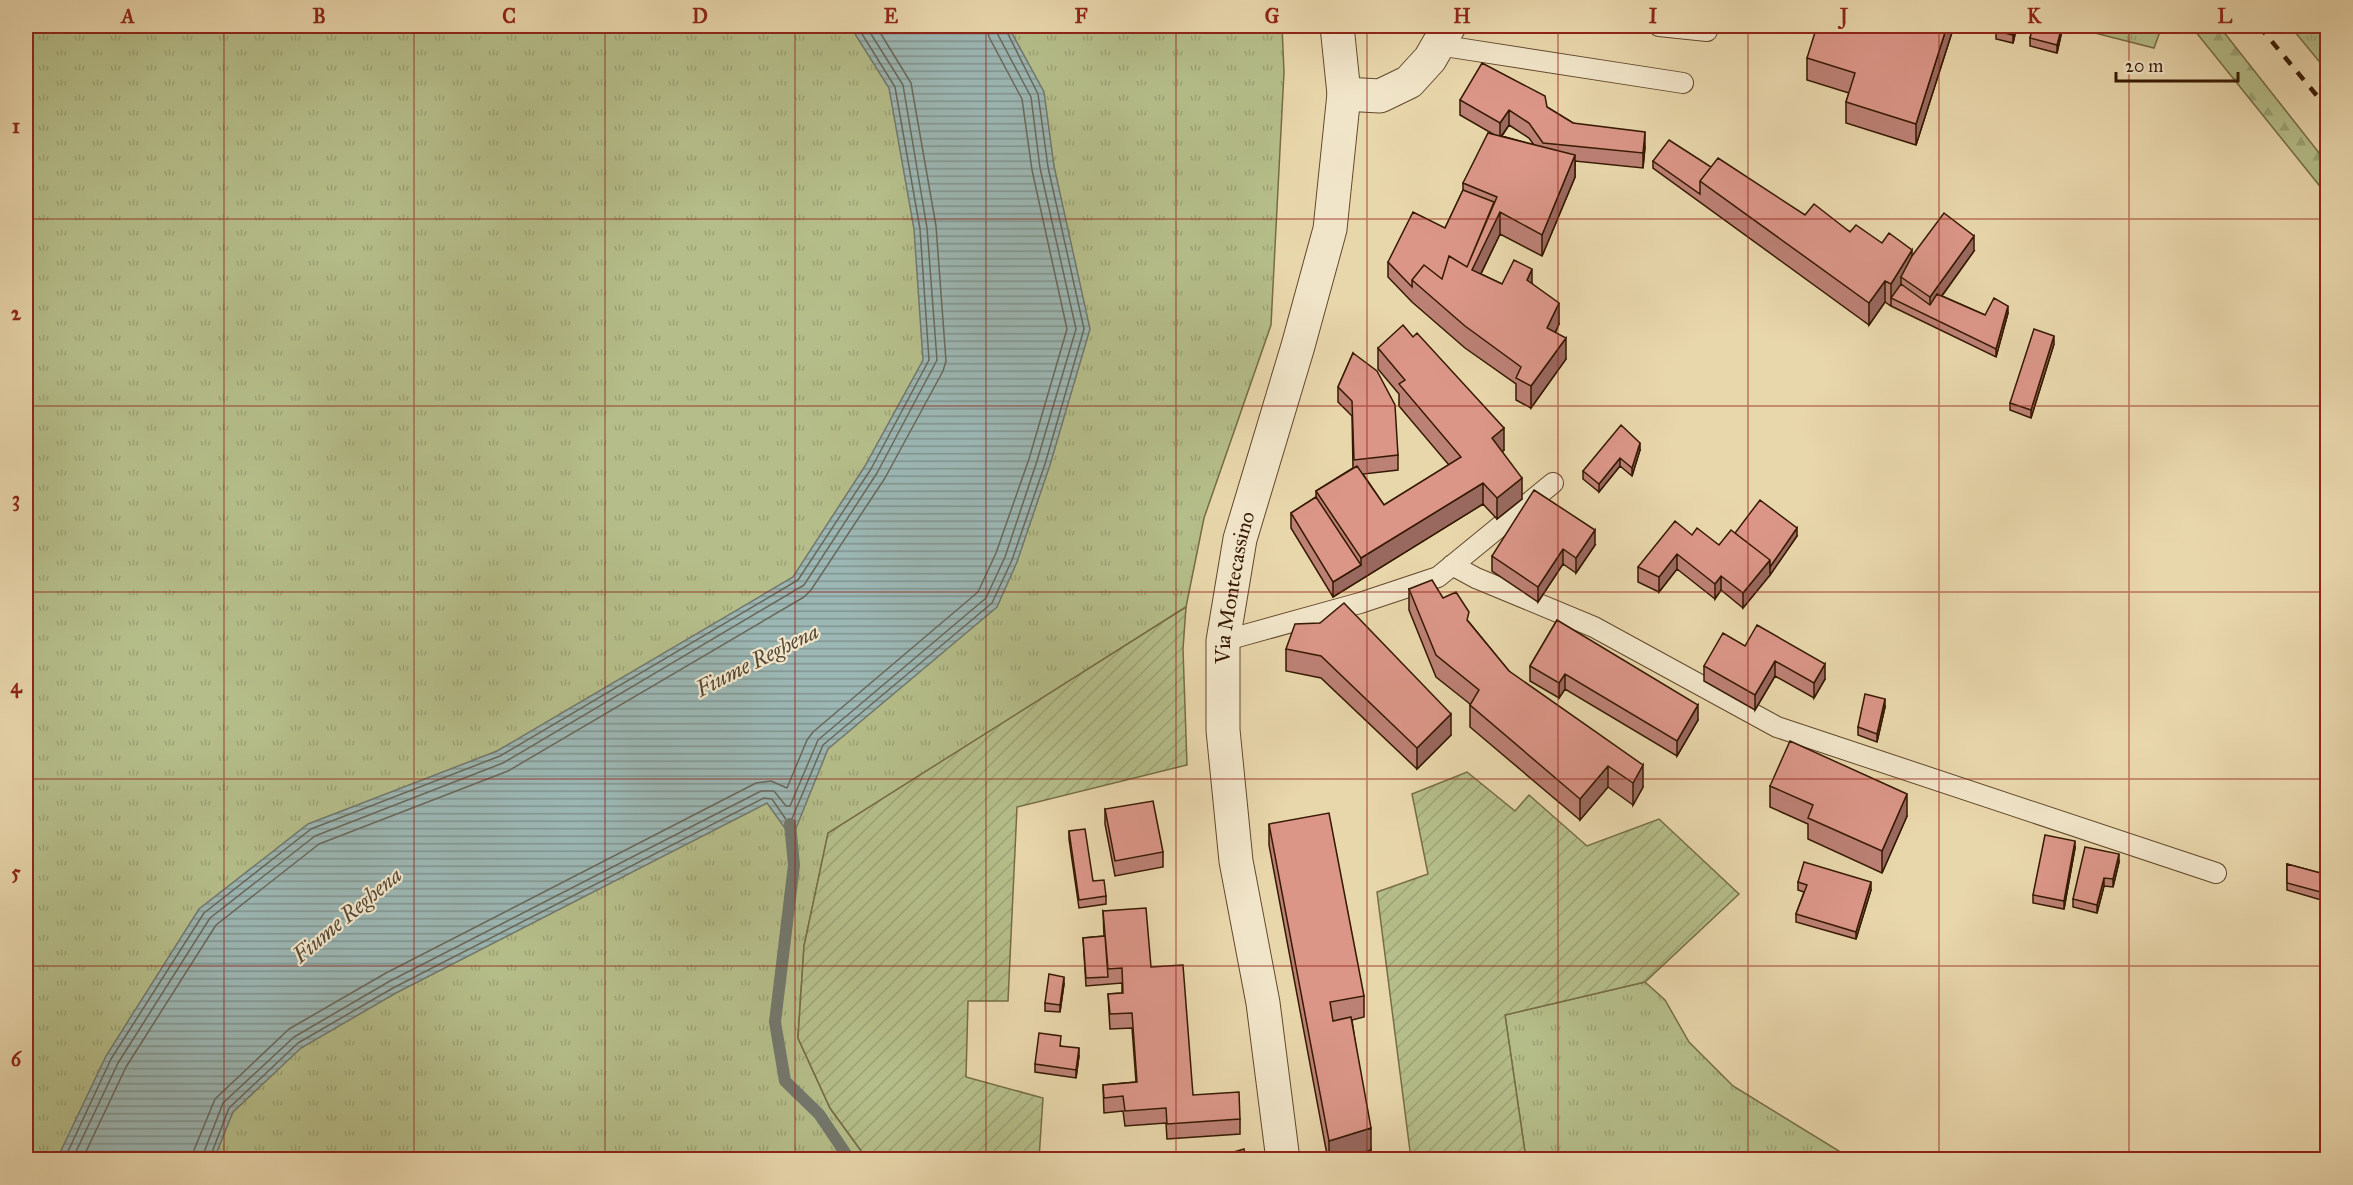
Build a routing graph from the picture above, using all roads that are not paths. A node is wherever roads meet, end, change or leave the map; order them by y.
1 (1337, 26) edge
2 (1659, 26) edge
3 (1709, 26) edge
4 (1444, 35) edge
5 (1683, 83) dead end
6 (1344, 94) junction
7 (1553, 483) dead end
8 (1452, 565) junction
9 (1223, 641) junction
10 (2216, 873) dead end
11 (1283, 1160) edge

1 - 6 street, Via Montecassino
2 - 3 lane
4 - 5 lane
4 - 6 street
6 - 9 street, Via Montecassino
7 - 8 lane
8 - 9 lane
8 - 10 lane
9 - 11 street, Via Montecassino

